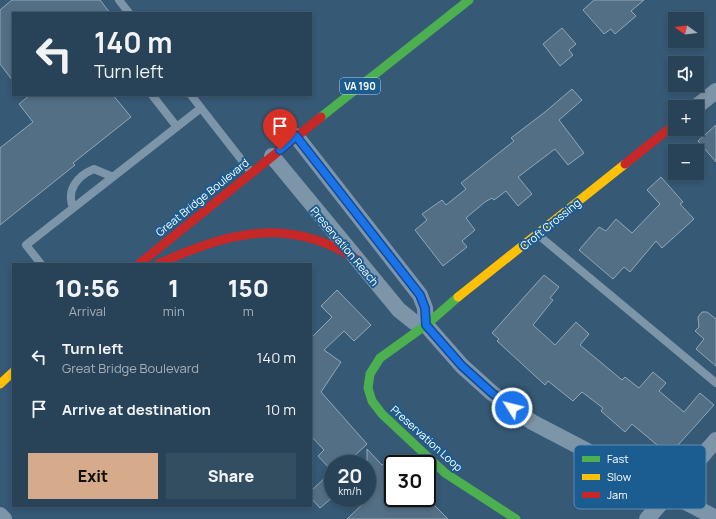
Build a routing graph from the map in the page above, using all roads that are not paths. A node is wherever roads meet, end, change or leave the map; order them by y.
1 (119, 0) edge
2 (469, 0) edge
3 (128, 12) edge
4 (716, 91) edge
5 (153, 96) edge
6 (192, 96) edge
7 (704, 101) edge
8 (201, 108) junction
9 (177, 127) junction
10 (668, 130) edge
11 (296, 136) junction
12 (272, 156) junction
13 (251, 173) junction
14 (113, 177) junction
15 (73, 208) junction
16 (537, 234) junction
17 (356, 259) junction
18 (40, 263) edge
19 (140, 263) edge
20 (160, 263) edge
21 (426, 325) junction
22 (12, 373) edge
23 (716, 383) edge
24 (0, 384) edge
25 (716, 440) edge
26 (576, 445) edge
27 (706, 451) edge
28 (655, 509) edge
29 (699, 509) edge
30 (0, 514) edge
31 (716, 518) edge
32 (4, 519) edge
33 (516, 519) edge
34 (646, 519) edge

1 - 3 lane
2 - 11 main road, Great Bridge Boulevard / VA 190
4 - 7 street
5 - 9 lane
6 - 8 lane
8 - 9 lane
8 - 13 lane
9 - 14 lane
10 - 16 main road, Croft Crossing
11 - 12 main road, Great Bridge Boulevard / VA 190
11 - 21 street
12 - 13 main road, Great Bridge Boulevard / VA 190
12 - 17 street, Preservation Reach
13 - 19 main road, Great Bridge Boulevard / VA 190
14 - 15 lane
14 - 15 lane
15 - 18 lane
16 - 21 main road, Croft Crossing
16 - 23 lane
17 - 20 main road
17 - 21 street, Preservation Reach
21 - 26 street, Preservation Reach
21 - 33 main road, Preservation Loop
22 - 24 main road
25 - 27 street
28 - 34 street
29 - 31 street, Preservation Reach
30 - 32 street

